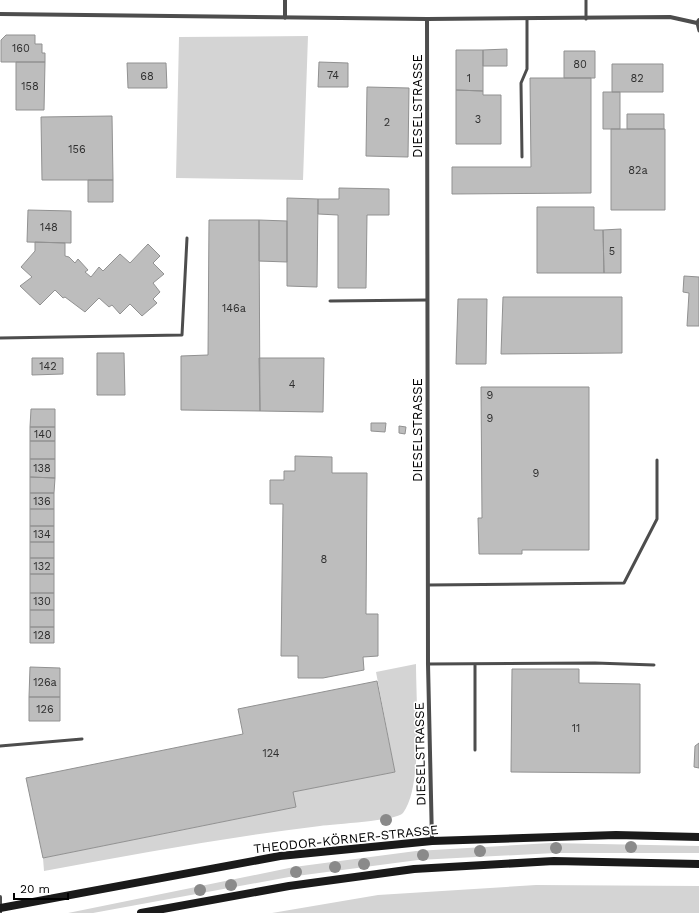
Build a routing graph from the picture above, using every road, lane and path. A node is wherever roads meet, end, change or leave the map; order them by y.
1 (285, 0) edge
2 (586, 0) edge
3 (0, 14) edge
4 (285, 18) junction
5 (427, 19) junction
6 (527, 19) junction
7 (586, 19) junction
8 (698, 22) edge
9 (699, 31) edge
10 (522, 157) dead end
11 (187, 238) dead end
12 (427, 300) junction
13 (330, 301) dead end
14 (0, 338) edge
15 (657, 460) dead end
16 (428, 585) junction
17 (428, 664) junction
18 (475, 664) junction
19 (654, 665) dead end
20 (82, 739) dead end
21 (0, 746) edge
22 (475, 750) dead end
23 (699, 837) edge
24 (432, 841) junction
25 (699, 864) edge
26 (0, 897) edge
27 (0, 908) edge
28 (0, 913) edge
29 (141, 913) edge

1 - 4 street
2 - 7 lane
3 - 4 street
4 - 5 street
5 - 6 street
5 - 12 street, DIESELSTRASSE
6 - 7 street
6 - 10 lane
7 - 8 street
8 - 9 lane
11 - 14 lane
12 - 13 lane
12 - 16 street, DIESELSTRASSE
15 - 16 lane
16 - 17 street, DIESELSTRASSE
17 - 18 lane
17 - 24 street, DIESELSTRASSE
18 - 19 lane
18 - 22 lane
20 - 21 lane
23 - 24 main road, THEODOR-KÖRNER-STRASSE
24 - 27 main road, THEODOR-KÖRNER-STRASSE
25 - 29 main road
26 - 27 street
27 - 28 street

